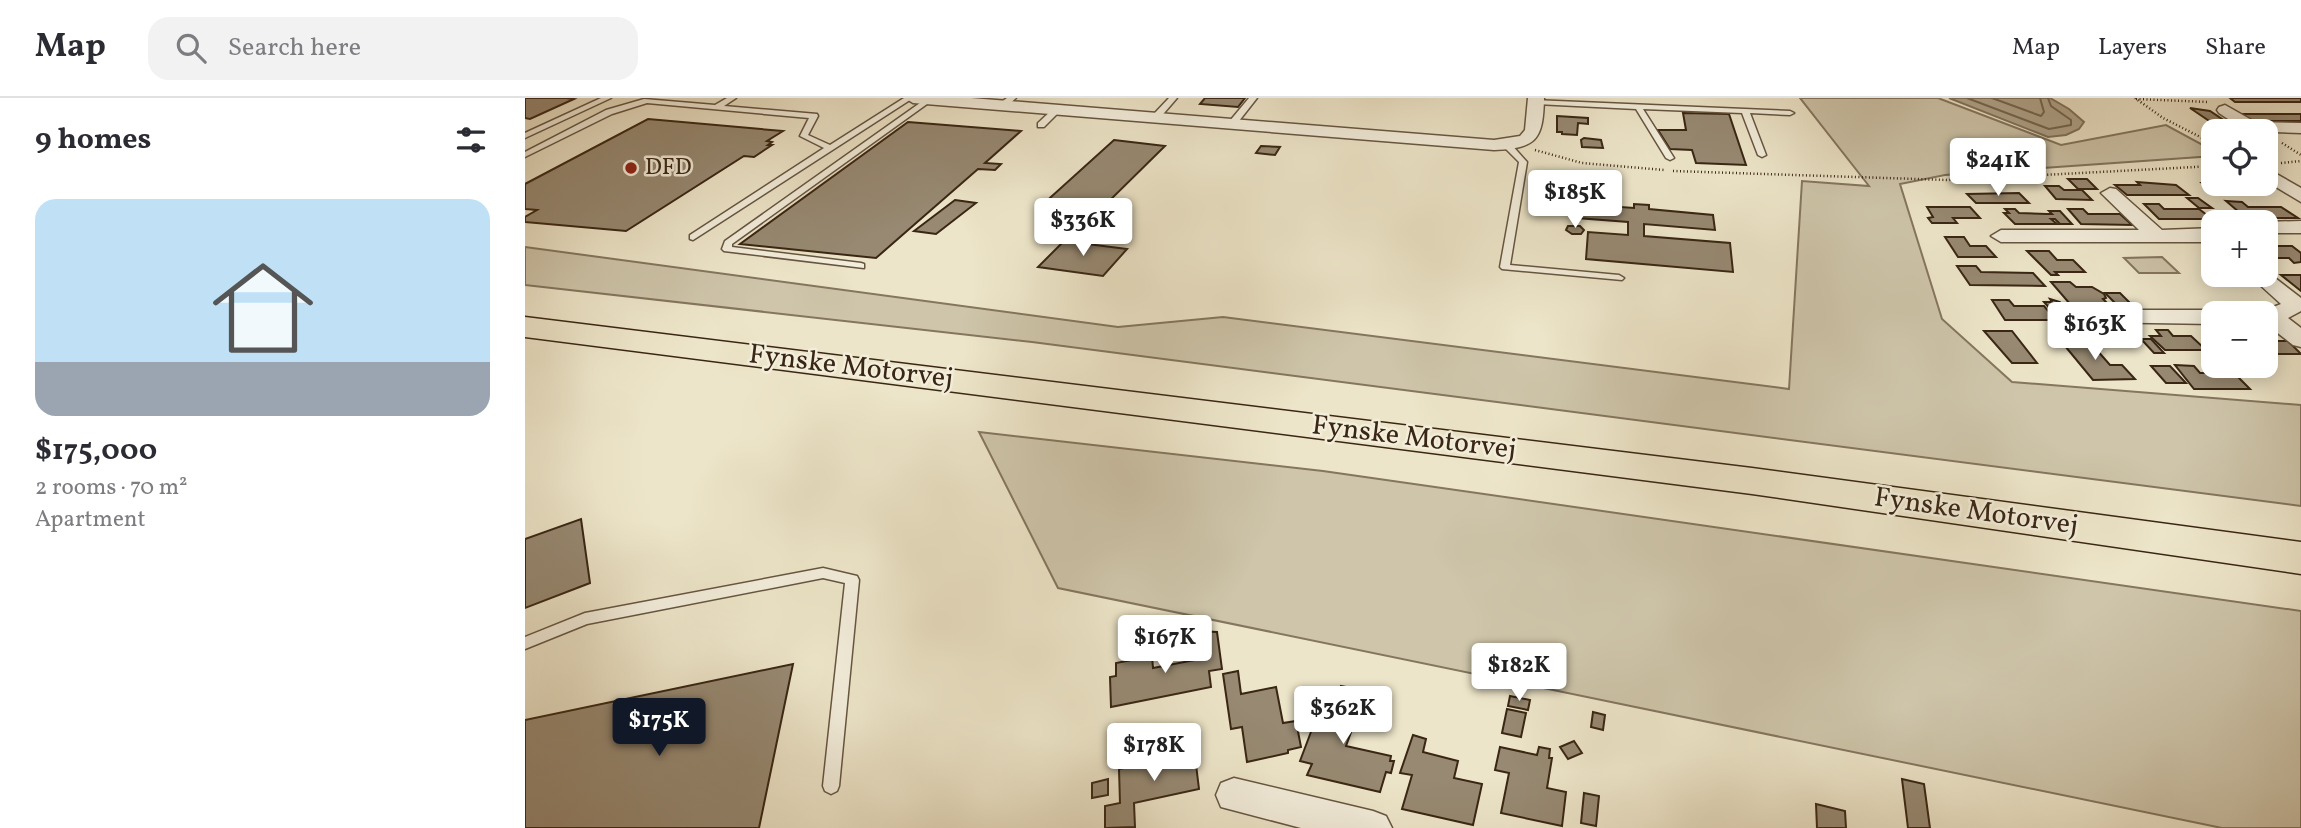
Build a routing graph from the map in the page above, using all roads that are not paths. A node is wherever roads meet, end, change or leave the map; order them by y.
1 (607, 98) edge
2 (732, 98) edge
3 (1173, 98) edge
4 (1253, 98) edge
5 (1536, 100) edge
6 (915, 102) edge
7 (1007, 102) edge
8 (2221, 103) edge
9 (1637, 106) junction
10 (716, 107) junction
11 (1058, 110) junction
12 (1745, 111) junction
13 (1790, 113) dead end
14 (1154, 118) junction
15 (2241, 119) edge
16 (1232, 124) junction
17 (1041, 125) dead end
18 (2278, 128) edge
19 (2301, 128) edge
20 (525, 136) edge
21 (1513, 144) junction
22 (830, 148) junction
23 (525, 155) edge
24 (1762, 155) dead end
25 (1670, 158) dead end
26 (2278, 181) edge
27 (2111, 193) dead end
28 (2301, 196) edge
29 (2278, 227) edge
30 (2301, 227) edge
31 (2000, 236) dead end
32 (2157, 236) junction
33 (2201, 236) edge
34 (693, 237) dead end
35 (861, 266) dead end
36 (1619, 278) dead end
37 (2275, 287) edge
38 (2298, 304) edge
39 (525, 306) edge
40 (2278, 313) edge
41 (2096, 317) dead end
42 (2201, 317) edge
43 (2278, 323) edge
44 (525, 327) edge
45 (2301, 340) edge
46 (2301, 532) edge
47 (2301, 558) edge
48 (525, 643) edge
49 (831, 786) dead end
50 (1234, 795) dead end
51 (1373, 828) edge

1 - 20 lane
2 - 10 lane
3 - 14 lane
4 - 16 lane
5 - 9 lane
5 - 21 street
6 - 7 street
6 - 22 lane
6 - 35 lane
7 - 11 street
8 - 15 street
9 - 12 lane
9 - 25 lane
10 - 22 lane
10 - 23 lane
11 - 14 street
11 - 17 lane
12 - 13 lane
12 - 24 lane
14 - 16 street
16 - 21 street
18 - 19 street
21 - 36 lane
22 - 34 lane
26 - 28 street
27 - 32 street
29 - 30 street
31 - 32 street
32 - 33 street
37 - 38 street
38 - 40 street
39 - 46 highway, Fynske Motorvej
41 - 42 street
43 - 45 street
44 - 47 highway, Fynske Motorvej
48 - 49 lane
50 - 51 street

